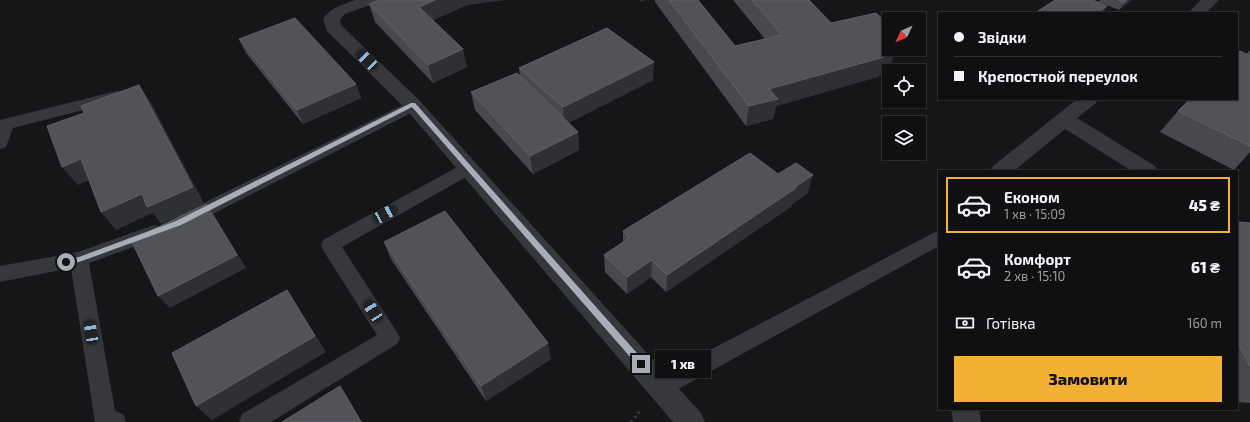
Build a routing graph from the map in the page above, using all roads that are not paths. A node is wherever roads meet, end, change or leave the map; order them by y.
1 (370, 0) edge
2 (1212, 0) edge
3 (1197, 12) edge
4 (128, 93) edge
5 (1088, 100) edge
6 (413, 105) junction
7 (1064, 119) junction
8 (0, 143) edge
9 (469, 168) junction
10 (1001, 170) edge
11 (1146, 170) edge
12 (938, 238) edge
13 (79, 259) junction
14 (0, 274) edge
15 (661, 387) junction
16 (965, 410) edge
17 (115, 422) edge
18 (250, 422) edge
19 (691, 422) edge
20 (967, 422) edge

1 - 6 street
2 - 3 street
4 - 8 lane
5 - 7 street
6 - 9 street
6 - 13 lane
7 - 10 street
7 - 11 street
9 - 15 street
9 - 18 lane
12 - 15 lane
13 - 14 lane
13 - 17 lane
15 - 19 street
16 - 20 street

